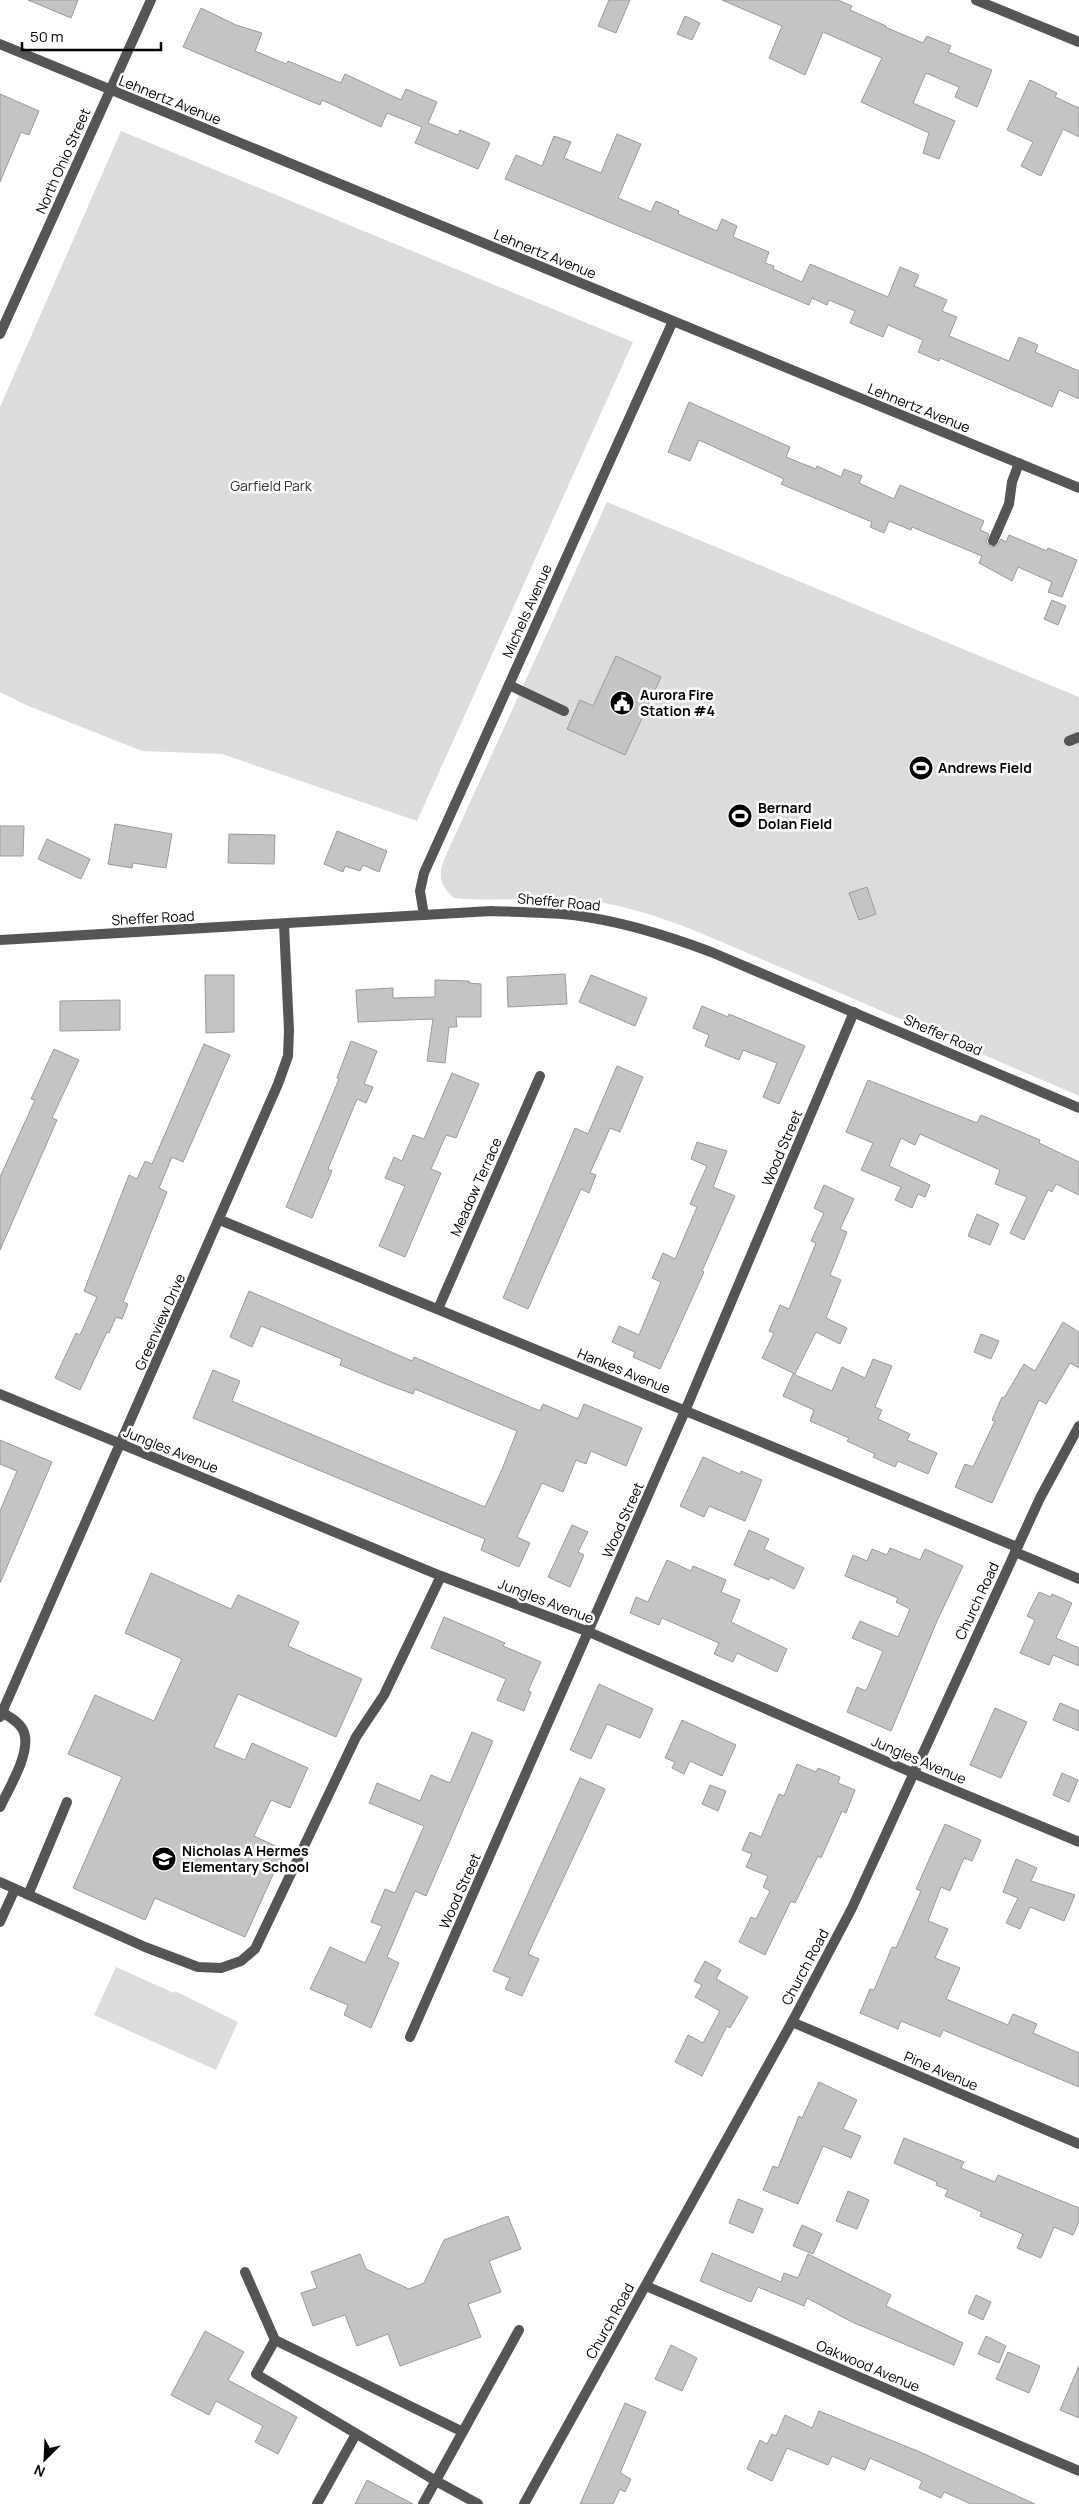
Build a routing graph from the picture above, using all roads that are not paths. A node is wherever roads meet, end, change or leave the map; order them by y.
1 (151, 0) edge
2 (976, 0) edge
3 (1079, 42) edge
4 (0, 44) edge
5 (111, 90) junction
6 (3, 318) edge
7 (673, 321) junction
8 (0, 334) edge
9 (1019, 464) junction
10 (1079, 488) edge
11 (993, 541) dead end
12 (509, 685) junction
13 (564, 711) dead end
14 (1079, 737) edge
15 (1069, 741) dead end
16 (424, 914) junction
17 (284, 925) junction
18 (0, 940) edge
19 (854, 1012) junction
20 (540, 1076) dead end
21 (1079, 1108) edge
22 (220, 1220) junction
23 (438, 1309) junction
24 (0, 1394) edge
25 (685, 1411) junction
26 (1079, 1426) edge
27 (121, 1444) junction
28 (1016, 1550) junction
29 (441, 1576) junction
30 (1079, 1579) edge
31 (589, 1632) junction
32 (1, 1715) edge
33 (913, 1773) junction
34 (67, 1802) dead end
35 (0, 1807) edge
36 (1079, 1842) edge
37 (0, 1882) edge
38 (15, 1889) junction
39 (28, 1895) junction
40 (0, 1922) edge
41 (792, 2022) junction
42 (410, 2037) dead end
43 (1079, 2144) edge
44 (245, 2272) dead end
45 (646, 2286) junction
46 (519, 2330) dead end
47 (275, 2340) junction
48 (463, 2432) junction
49 (356, 2434) junction
50 (1079, 2471) edge
51 (436, 2482) junction
52 (317, 2504) edge
53 (423, 2504) edge
54 (478, 2504) edge
55 (524, 2504) edge

1 - 5 street, North Ohio Street
2 - 3 street
4 - 5 street, Lehnertz Avenue
5 - 6 street, North Ohio Street
5 - 7 street, Lehnertz Avenue
6 - 8 street, North Ohio Street
7 - 9 street, Lehnertz Avenue
7 - 12 street, Michels Avenue
9 - 10 street, Lehnertz Avenue
9 - 11 street
12 - 13 street
12 - 16 street, Michels Avenue
14 - 15 street
16 - 17 street, Sheffer Road
16 - 19 street, Sheffer Road
17 - 18 street, Sheffer Road
17 - 22 street, Greenview Drive
19 - 21 street, Sheffer Road
19 - 25 street, Wood Street
20 - 23 street, Meadow Terrace
22 - 23 street, Hankes Avenue
22 - 27 street, Greenview Drive
23 - 25 street, Hankes Avenue
24 - 27 street, Jungles Avenue
25 - 28 street, Hankes Avenue
25 - 31 street, Wood Street
26 - 28 street, Church Road
27 - 29 street, Jungles Avenue
27 - 32 street, Greenview Drive
28 - 30 street, Hankes Avenue
28 - 33 street, Church Road
29 - 31 street, Jungles Avenue
29 - 39 street
31 - 33 street, Jungles Avenue
31 - 42 street, Wood Street
32 - 35 street
33 - 36 street, Jungles Avenue
33 - 41 street, Church Road
34 - 39 street
37 - 38 street
38 - 39 street
38 - 40 street
41 - 43 street, Pine Avenue
41 - 45 street, Church Road
44 - 47 street
45 - 50 street, Oakwood Avenue
45 - 55 street, Church Road
46 - 48 street
47 - 48 street
47 - 49 street
48 - 51 street
49 - 51 street
49 - 52 street
51 - 53 street
51 - 54 street

